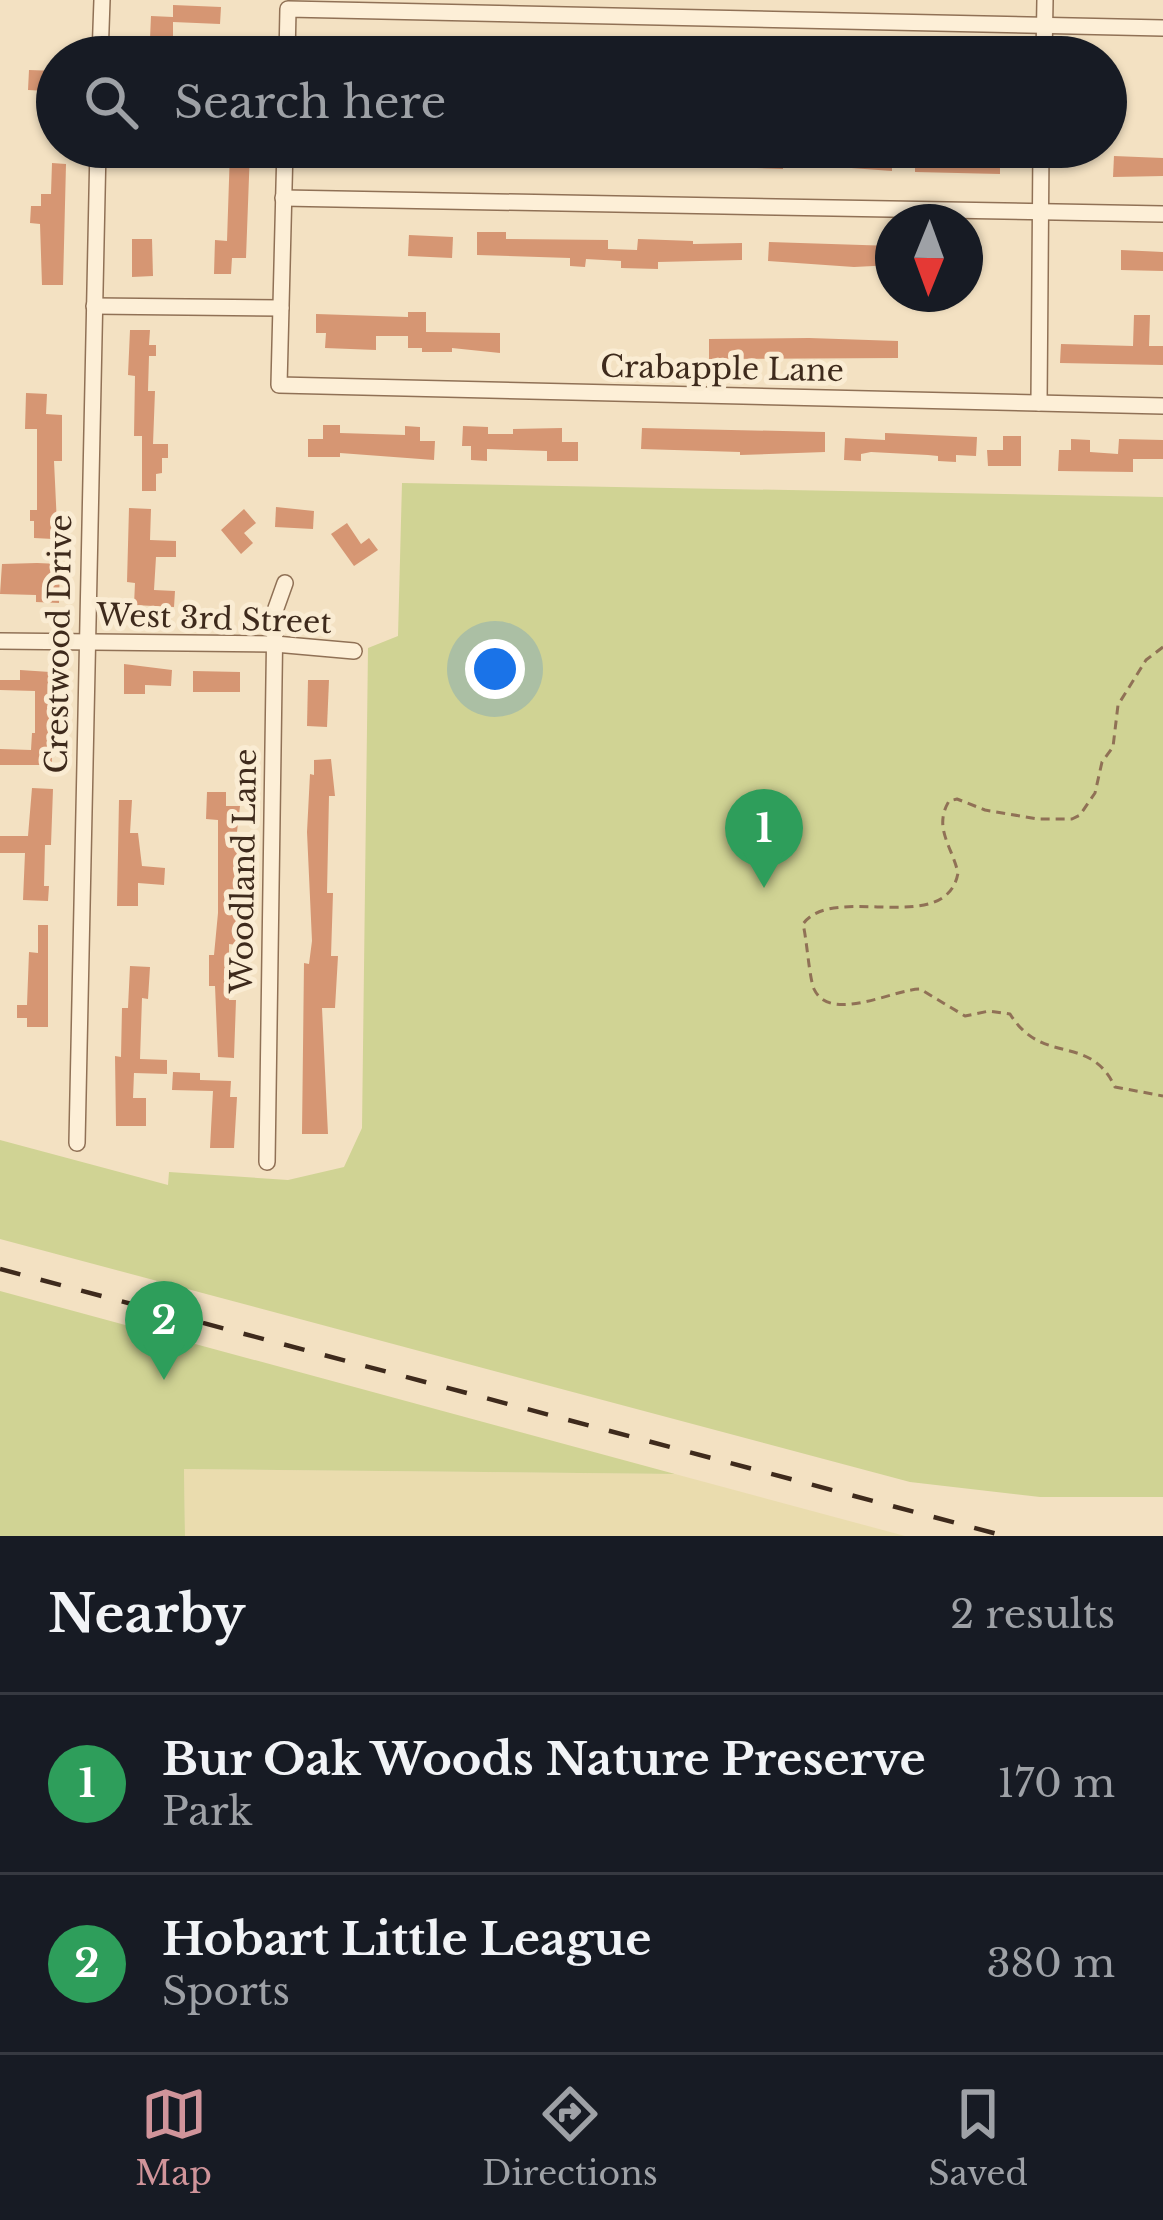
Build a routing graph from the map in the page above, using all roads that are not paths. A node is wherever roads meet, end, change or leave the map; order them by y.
1 (102, 0) edge
2 (1045, 0) edge
3 (1044, 25) junction
4 (1163, 28) edge
5 (101, 36) edge
6 (287, 36) edge
7 (1044, 36) edge
8 (97, 168) edge
9 (285, 168) edge
10 (1041, 168) edge
11 (284, 198) junction
12 (1040, 212) junction
13 (1163, 214) edge
14 (94, 306) junction
15 (281, 308) junction
16 (1039, 404) junction
17 (1163, 406) edge
18 (286, 584) dead end
19 (0, 641) edge
20 (86, 643) junction
21 (275, 644) junction
22 (354, 651) dead end
23 (77, 1143) dead end
24 (267, 1162) dead end

1 - 5 street
2 - 3 street
3 - 4 street
3 - 6 street
3 - 7 street
8 - 14 street, Crestwood Drive
9 - 11 street
10 - 12 street
11 - 12 street
11 - 15 street
12 - 13 street
12 - 16 street
14 - 15 street
14 - 20 street, Crestwood Drive
15 - 16 street, Crabapple Lane
16 - 17 street, Crabapple Lane
18 - 21 street, Woodland Lane
19 - 20 street, West 3rd Street
20 - 21 street, West 3rd Street
20 - 23 street, Crestwood Drive
21 - 22 street, West 3rd Street
21 - 24 street, Woodland Lane

